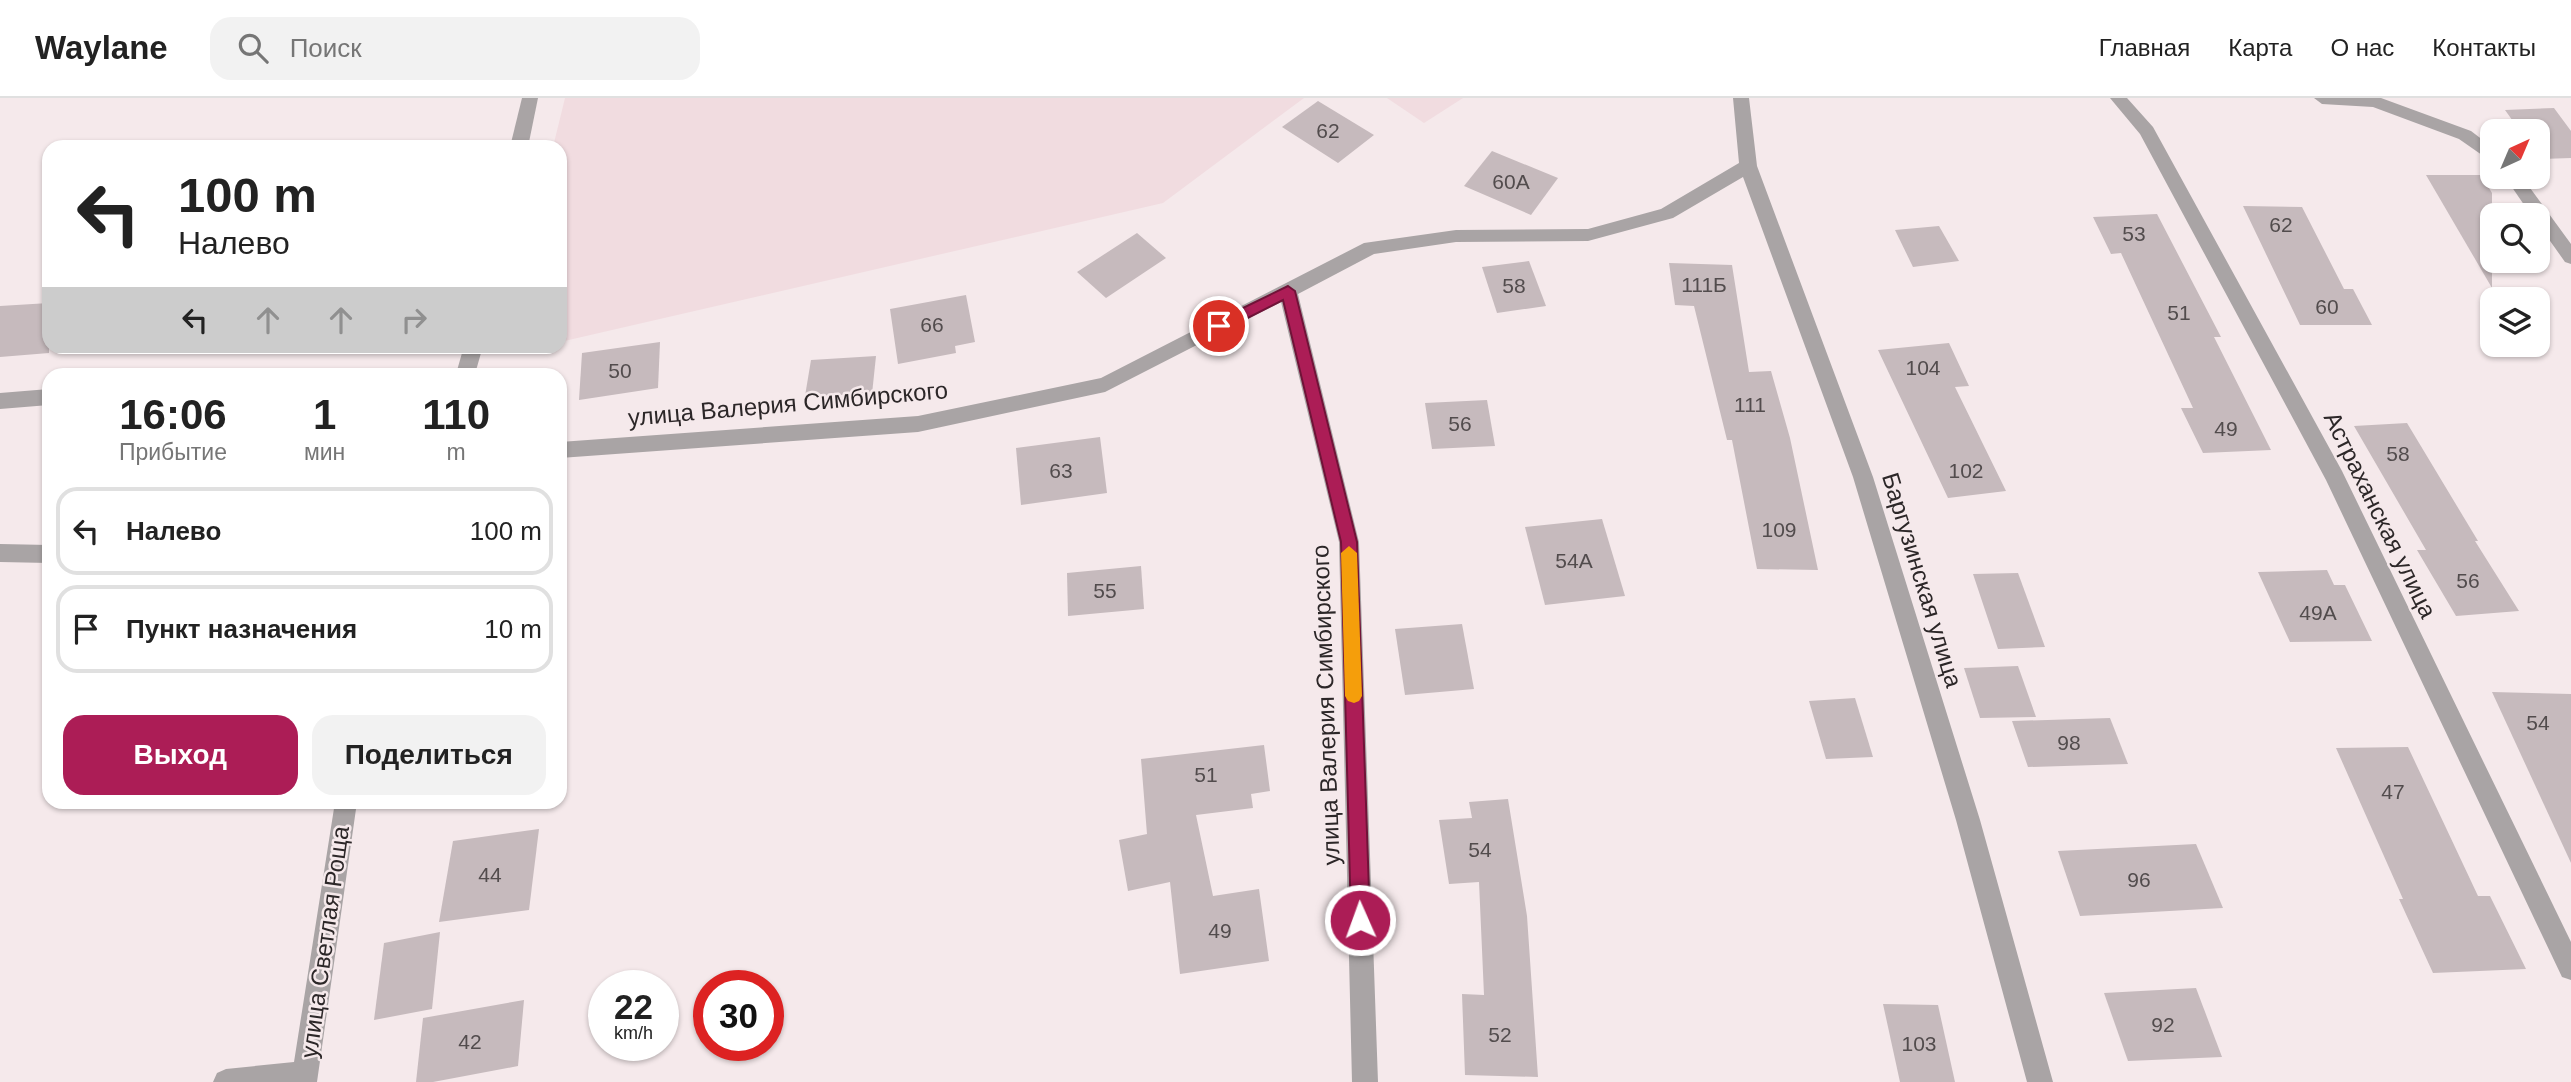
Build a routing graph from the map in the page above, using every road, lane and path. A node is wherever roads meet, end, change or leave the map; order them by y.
1 (530, 98) edge
2 (1741, 98) edge
3 (2118, 98) edge
4 (2322, 98) edge
5 (521, 140) edge
6 (2480, 147) edge
7 (1748, 166) junction
8 (2522, 189) edge
9 (2571, 257) edge
10 (1288, 291) junction
11 (42, 398) edge
12 (0, 401) edge
13 (567, 449) edge
14 (0, 553) edge
15 (42, 554) edge
16 (345, 809) edge
17 (2571, 968) edge
18 (305, 1078) edge
19 (226, 1082) edge
20 (1365, 1082) edge
21 (2040, 1082) edge

1 - 5 street
2 - 7 street, Баргузинская улица
3 - 17 street, Астраханская улица
4 - 6 street
7 - 10 street
7 - 21 street, Баргузинская улица
8 - 9 street
10 - 13 street, улица Валерия Симбирского
10 - 20 street, улица Валерия Симбирского
11 - 12 street
14 - 15 street
16 - 18 street, улица Светлая Роща
18 - 19 street

